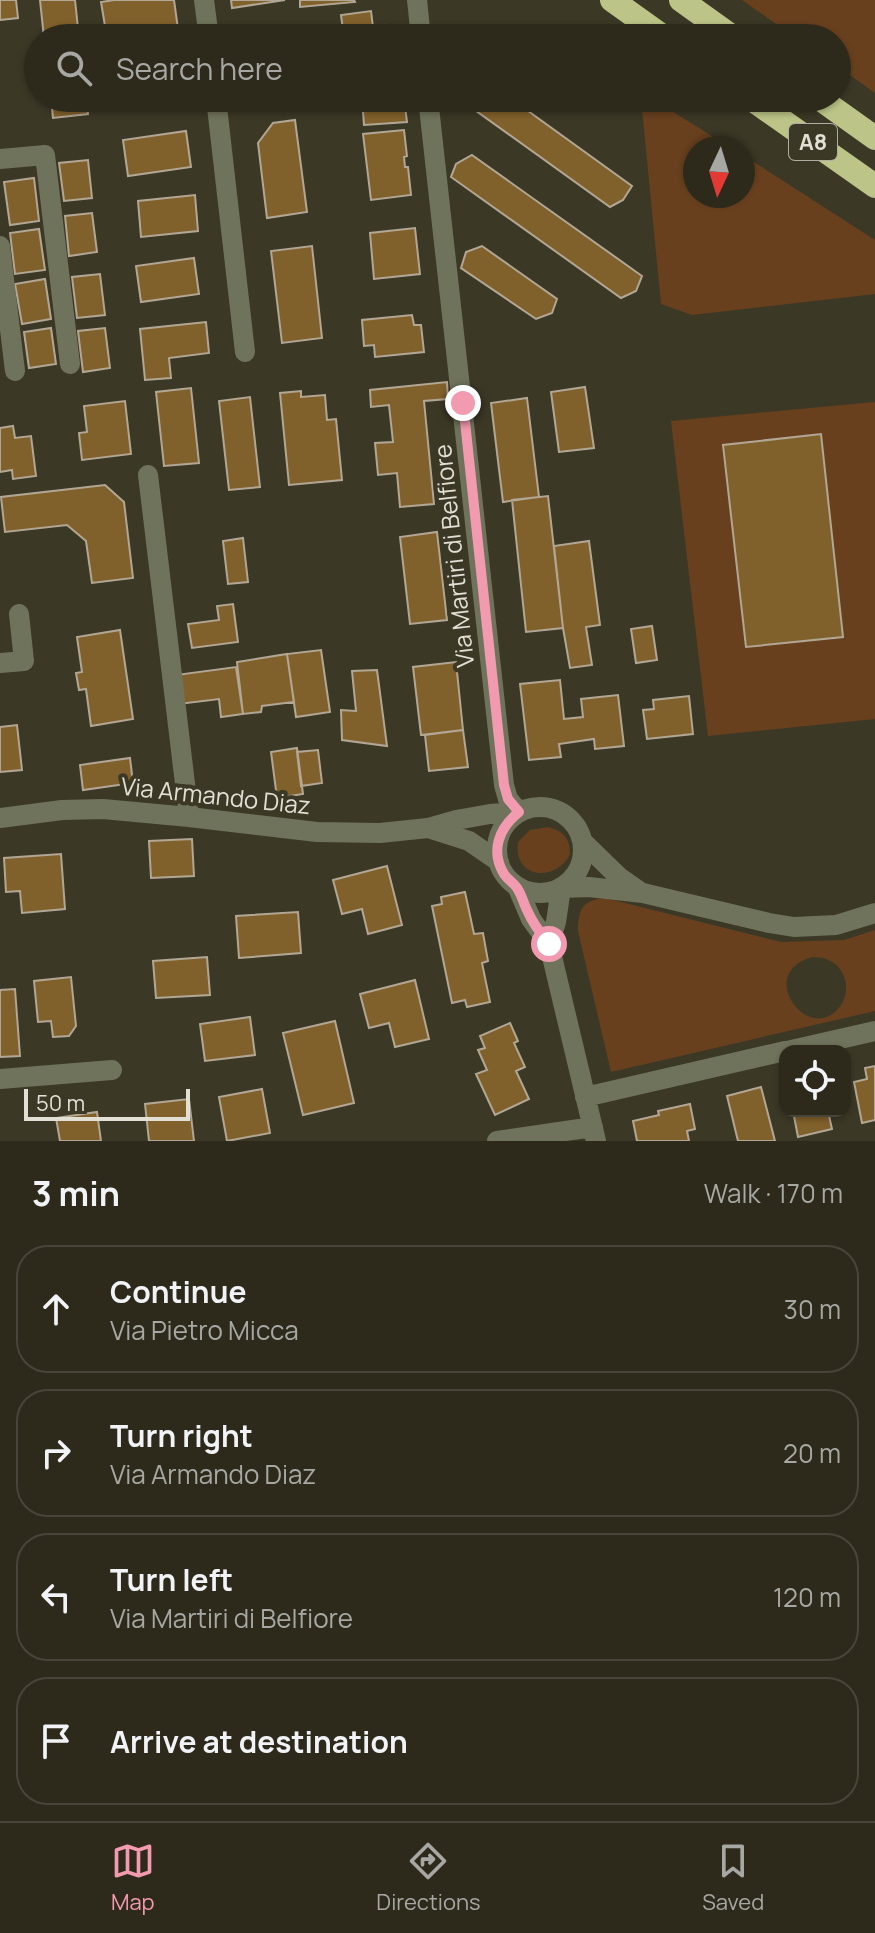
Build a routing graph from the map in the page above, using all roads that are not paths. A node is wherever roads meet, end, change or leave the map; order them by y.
1 (204, 0) edge
2 (417, 0) edge
3 (612, 0) edge
4 (681, 0) edge
5 (207, 24) edge
6 (420, 24) edge
7 (645, 24) edge
8 (714, 24) edge
9 (218, 112) edge
10 (430, 112) edge
11 (770, 112) edge
12 (839, 112) edge
13 (875, 138) edge
14 (0, 159) edge
15 (875, 186) edge
16 (0, 246) edge
17 (245, 352) dead end
18 (70, 364) dead end
19 (15, 371) dead end
20 (148, 475) dead end
21 (19, 614) dead end
22 (0, 663) edge
23 (519, 812) junction
24 (189, 817) junction
25 (0, 818) edge
26 (428, 828) junction
27 (582, 841) junction
28 (498, 861) junction
29 (517, 886) junction
30 (561, 888) junction
31 (643, 893) junction
32 (875, 913) edge
33 (549, 944) junction
34 (875, 1031) edge
35 (813, 1045) edge
36 (779, 1053) edge
37 (112, 1070) dead end
38 (0, 1079) edge
39 (585, 1097) junction
40 (594, 1134) edge
41 (497, 1141) edge

1 - 5 street
2 - 6 street
3 - 7 highway
4 - 8 highway
9 - 17 street
10 - 23 street, Via Martiri di Belfiore
11 - 15 highway, A8
12 - 13 highway, A8
14 - 18 street
16 - 19 street
20 - 24 street
21 - 22 street
23 - 26 street, Via Armando Diaz
23 - 27 street, Via Armando Diaz
23 - 28 street
24 - 25 street, Via Armando Diaz
24 - 26 street, Via Armando Diaz
26 - 28 street, Via Armando Diaz
27 - 30 street
27 - 31 street, Via Armando Diaz
28 - 29 street, Via Armando Diaz
29 - 30 street, Via Armando Diaz
29 - 33 street
30 - 31 street, Via Armando Diaz
30 - 33 street
31 - 32 street, Via Armando Diaz
33 - 39 street
34 - 35 street
36 - 39 street
37 - 38 street
39 - 40 street
40 - 41 street

